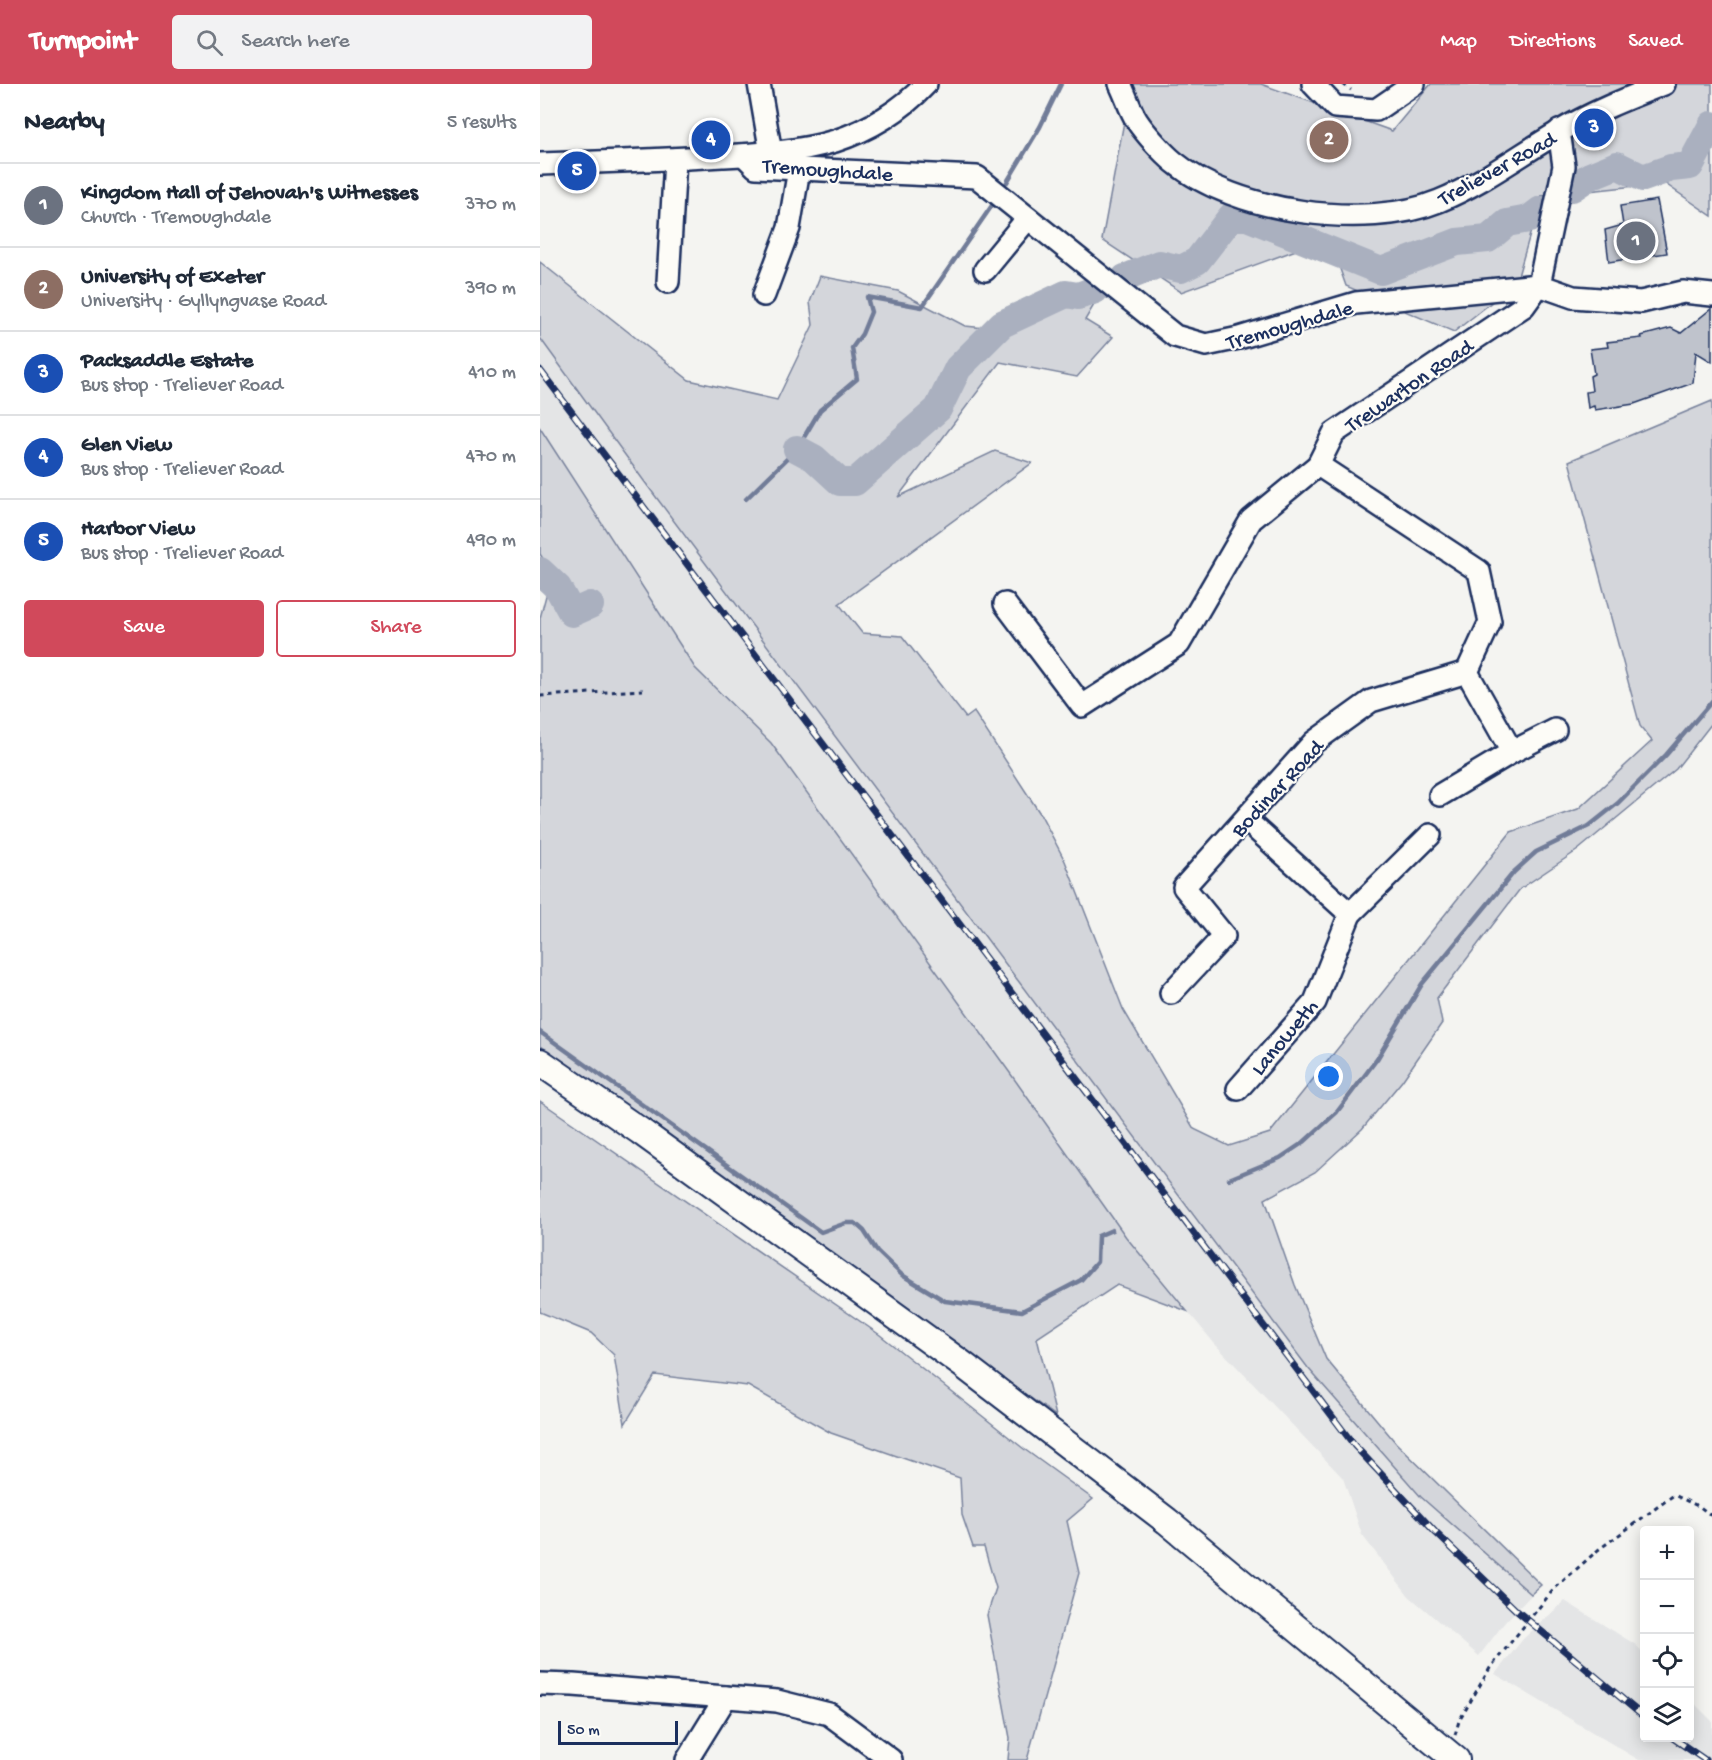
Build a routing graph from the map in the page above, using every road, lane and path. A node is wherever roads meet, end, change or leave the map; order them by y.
1 (759, 84) edge
2 (927, 84) edge
3 (1120, 84) edge
4 (1312, 84) edge
5 (1414, 84) edge
6 (1664, 84) edge
7 (1559, 131) junction
8 (771, 153) junction
9 (744, 155) junction
10 (675, 159) junction
11 (540, 164) edge
12 (799, 169) junction
13 (1028, 218) junction
14 (985, 270) dead end
15 (668, 282) dead end
16 (1539, 285) junction
17 (764, 295) dead end
18 (1712, 295) edge
19 (1318, 465) junction
20 (1005, 604) dead end
21 (1467, 672) junction
22 (643, 690) dead end
23 (540, 696) edge
24 (1555, 730) dead end
25 (1512, 752) junction
26 (1440, 795) dead end
27 (1245, 820) junction
28 (1430, 835) dead end
29 (1350, 915) junction
30 (1171, 993) dead end
31 (540, 1062) edge
32 (1238, 1089) dead end
33 (1712, 1516) edge
34 (540, 1684) edge
35 (726, 1697) junction
36 (1453, 1757) edge
37 (687, 1760) edge
38 (891, 1760) edge

1 - 8 street
2 - 8 street
3 - 7 street, Treliever Road
4 - 5 street
6 - 7 street, Treliever Road
7 - 16 street
8 - 9 street
9 - 10 street
9 - 12 street, Tremoughdale
10 - 11 street
10 - 15 street
12 - 13 street, Tremoughdale
12 - 17 street
13 - 14 street
13 - 16 street, Tremoughdale
16 - 18 street, Tremoughdale
16 - 19 street, Trewarton Road
19 - 20 street, Trewarton Road
19 - 21 street
21 - 25 street
21 - 27 street, Bodinar Road
22 - 23 path
24 - 25 street
25 - 26 street
27 - 29 street
27 - 30 street, Bodinar Road
28 - 29 street, Lanoweth
29 - 32 street, Lanoweth
31 - 36 main road
33 - 36 path
34 - 35 street
35 - 37 street
35 - 38 street

